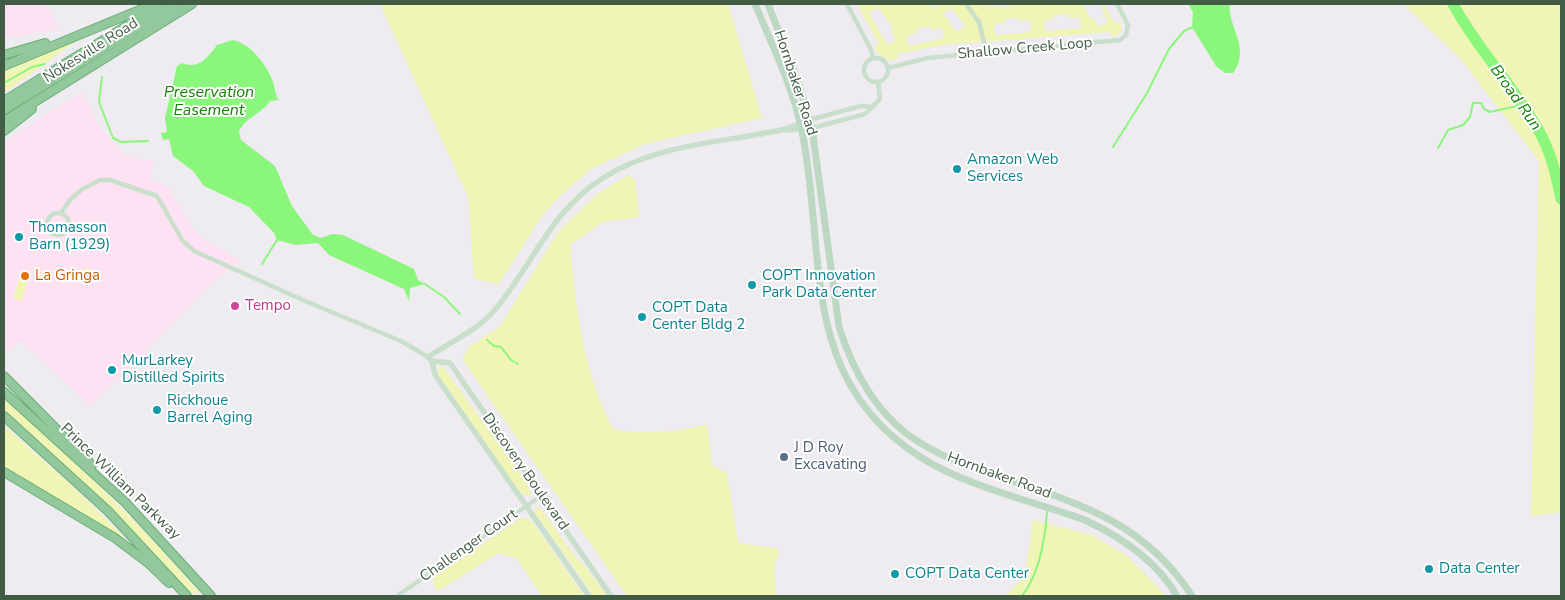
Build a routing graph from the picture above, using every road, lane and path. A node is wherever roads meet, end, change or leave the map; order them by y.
1 (154, 4) edge
2 (162, 4) edge
3 (177, 4) edge
4 (192, 4) edge
5 (755, 4) edge
6 (768, 4) edge
7 (847, 4) edge
8 (966, 4) edge
9 (1117, 4) edge
10 (80, 33) junction
11 (986, 52) junction
12 (4, 55) edge
13 (873, 58) junction
14 (4, 66) edge
15 (888, 68) junction
16 (878, 82) junction
17 (63, 86) junction
18 (4, 101) edge
19 (873, 107) junction
20 (4, 110) edge
21 (809, 120) junction
22 (4, 121) edge
23 (801, 127) junction
24 (812, 128) junction
25 (4, 131) edge
26 (62, 213) junction
27 (430, 359) junction
28 (4, 376) edge
29 (4, 392) edge
30 (4, 416) edge
31 (4, 472) edge
32 (4, 476) edge
33 (996, 476) junction
34 (20, 483) junction
35 (991, 488) junction
36 (541, 496) junction
37 (124, 502) junction
38 (526, 506) junction
39 (185, 596) edge
40 (211, 596) edge
41 (397, 596) edge
42 (589, 596) edge
43 (611, 596) edge
44 (1177, 596) edge
45 (1192, 596) edge

1 - 10 highway
2 - 18 highway, Nokesville Road
3 - 20 highway
4 - 17 highway, Nokesville Road
5 - 23 main road, Hornbaker Road
6 - 21 main road, Hornbaker Road
7 - 13 street
8 - 11 street
9 - 11 street, Shallow Creek Loop
10 - 12 highway
10 - 14 highway
11 - 15 street, Shallow Creek Loop
13 - 15 street
13 - 16 street
15 - 16 street
16 - 19 street
17 - 22 highway, Nokesville Road
17 - 25 highway
19 - 21 street
19 - 24 street
21 - 23 street
21 - 24 main road, Hornbaker Road
23 - 24 street
23 - 27 street
23 - 35 main road, Hornbaker Road
24 - 33 main road, Hornbaker Road
26 - 26 street, Discovery Boulevard
26 - 27 street, Discovery Boulevard
27 - 36 street, Discovery Boulevard
27 - 38 street, Discovery Boulevard
28 - 37 highway
29 - 37 highway, Prince William Parkway
30 - 39 highway, Prince William Parkway
31 - 34 highway
32 - 34 highway
33 - 35 main road
33 - 45 main road, Hornbaker Road
34 - 39 highway
35 - 44 main road, Hornbaker Road
36 - 38 street, Challenger Court
36 - 43 street, Discovery Boulevard
37 - 40 highway, Prince William Parkway
38 - 41 street, Challenger Court
38 - 42 street, Discovery Boulevard

